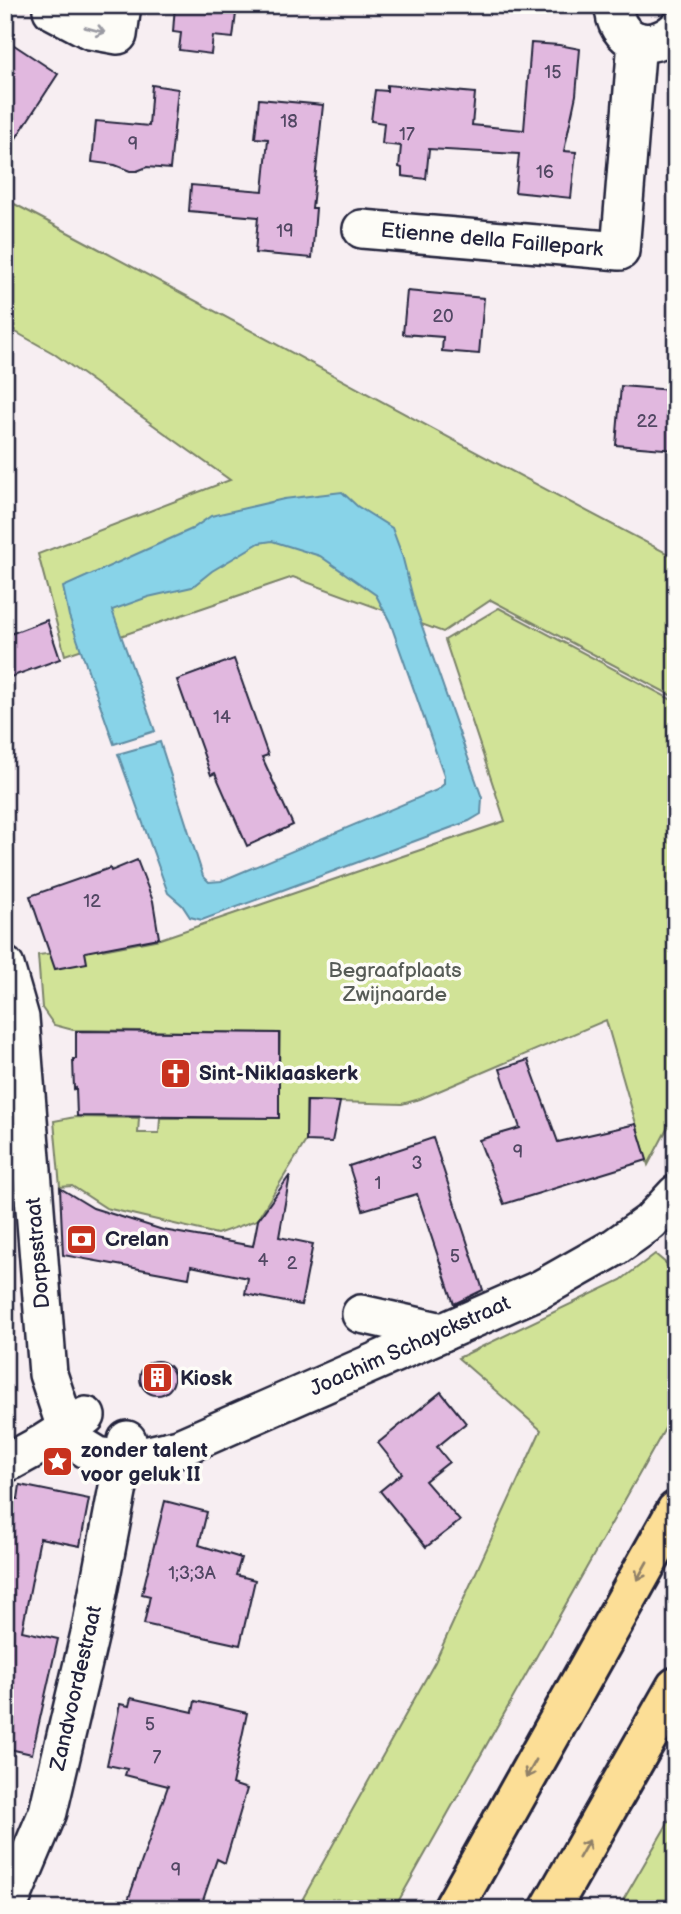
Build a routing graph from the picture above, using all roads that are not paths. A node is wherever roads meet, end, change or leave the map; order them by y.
1 (56, 5) edge
2 (122, 5) edge
3 (614, 5) edge
4 (676, 30) edge
5 (637, 41) junction
6 (362, 229) dead end
7 (5, 966) edge
8 (676, 1194) edge
9 (361, 1314) dead end
10 (443, 1332) junction
11 (76, 1422) junction
12 (125, 1451) junction
13 (5, 1461) edge
14 (676, 1511) edge
15 (676, 1687) edge
16 (7, 1909) edge
17 (453, 1909) edge
18 (550, 1909) edge

1 -> 2 street
3 - 5 street
4 - 5 street
5 - 6 street, Etienne della Faillepark
7 - 11 street, Dorpsstraat
8 - 10 street, Joachim Schayckstraat
9 - 10 street
10 - 12 street, Joachim Schayckstraat
11 - 12 street, Dorpsstraat
11 - 13 street
12 - 16 street, Zandvoordestraat
14 -> 17 highway
18 -> 15 highway

